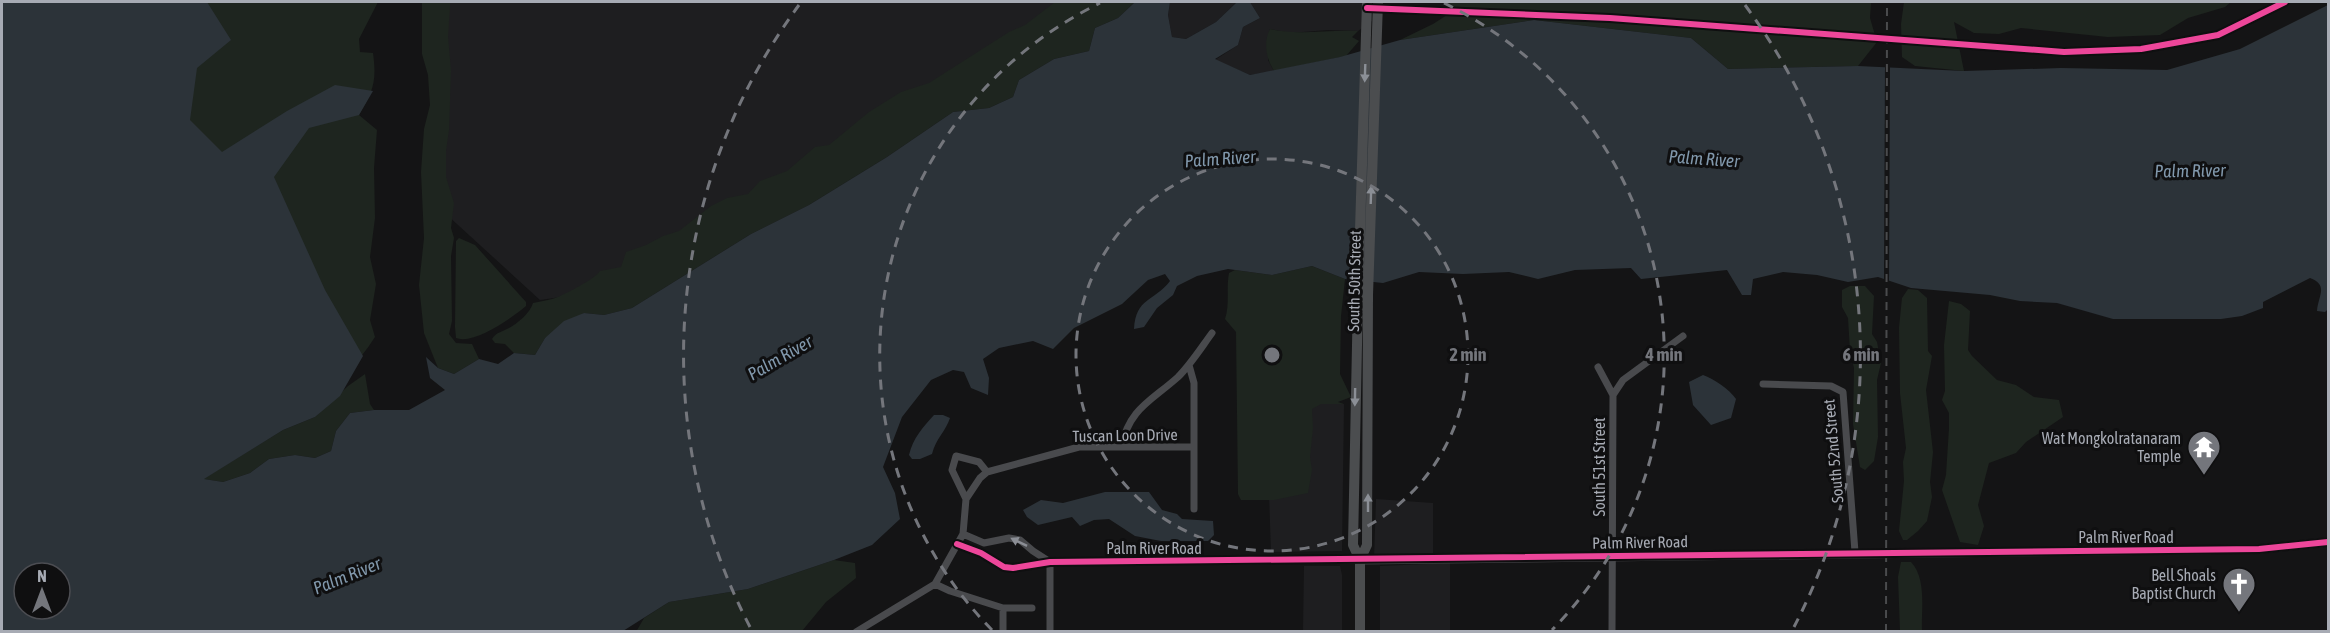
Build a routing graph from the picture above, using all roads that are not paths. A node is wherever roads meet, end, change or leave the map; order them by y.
1 (1367, 2) edge
2 (1378, 2) edge
3 (1372, 15) junction
4 (1212, 333) dead end
5 (1683, 336) dead end
6 (1189, 365) junction
7 (1598, 367) dead end
8 (1763, 384) dead end
9 (1613, 395) junction
10 (1121, 447) junction
11 (1194, 447) junction
12 (987, 472) junction
13 (966, 499) junction
14 (1194, 508) dead end
15 (963, 534) junction
16 (2328, 542) edge
17 (992, 543) junction
18 (957, 544) junction
19 (1855, 552) junction
20 (1612, 555) junction
21 (987, 557) junction
22 (1360, 560) junction
23 (1050, 562) junction
24 (935, 584) junction
25 (1003, 608) junction
26 (1032, 608) dead end
27 (856, 632) edge
28 (1003, 632) edge
29 (1050, 632) edge
30 (1360, 632) edge
31 (1612, 632) edge

1 - 3 main road, South 50th Street
2 - 3 main road, South 50th Street
3 - 22 main road, South 50th Street
4 - 6 street
5 - 9 street, South 51st Street
6 - 10 street
6 - 11 street
7 - 9 street
8 - 19 street, South 52nd Street
9 - 20 street, South 51st Street
10 - 11 street, Tuscan Loon Drive
10 - 12 street, Tuscan Loon Drive
11 - 14 street
12 - 13 street
12 - 13 street
13 - 15 street
15 - 17 street
15 - 18 street
16 - 19 street, Palm River Road
17 - 21 street
23 -> 17 street
18 - 21 street, Palm River Road
18 - 24 street
19 - 20 street, Palm River Road
20 - 22 street, Palm River Road
20 - 31 street, South 51st Street
21 - 23 street, Palm River Road
22 - 23 street, Palm River Road
22 - 30 main road, South 50th Street
23 - 29 street
24 - 25 street
24 - 27 street
25 - 26 street
25 - 28 street

